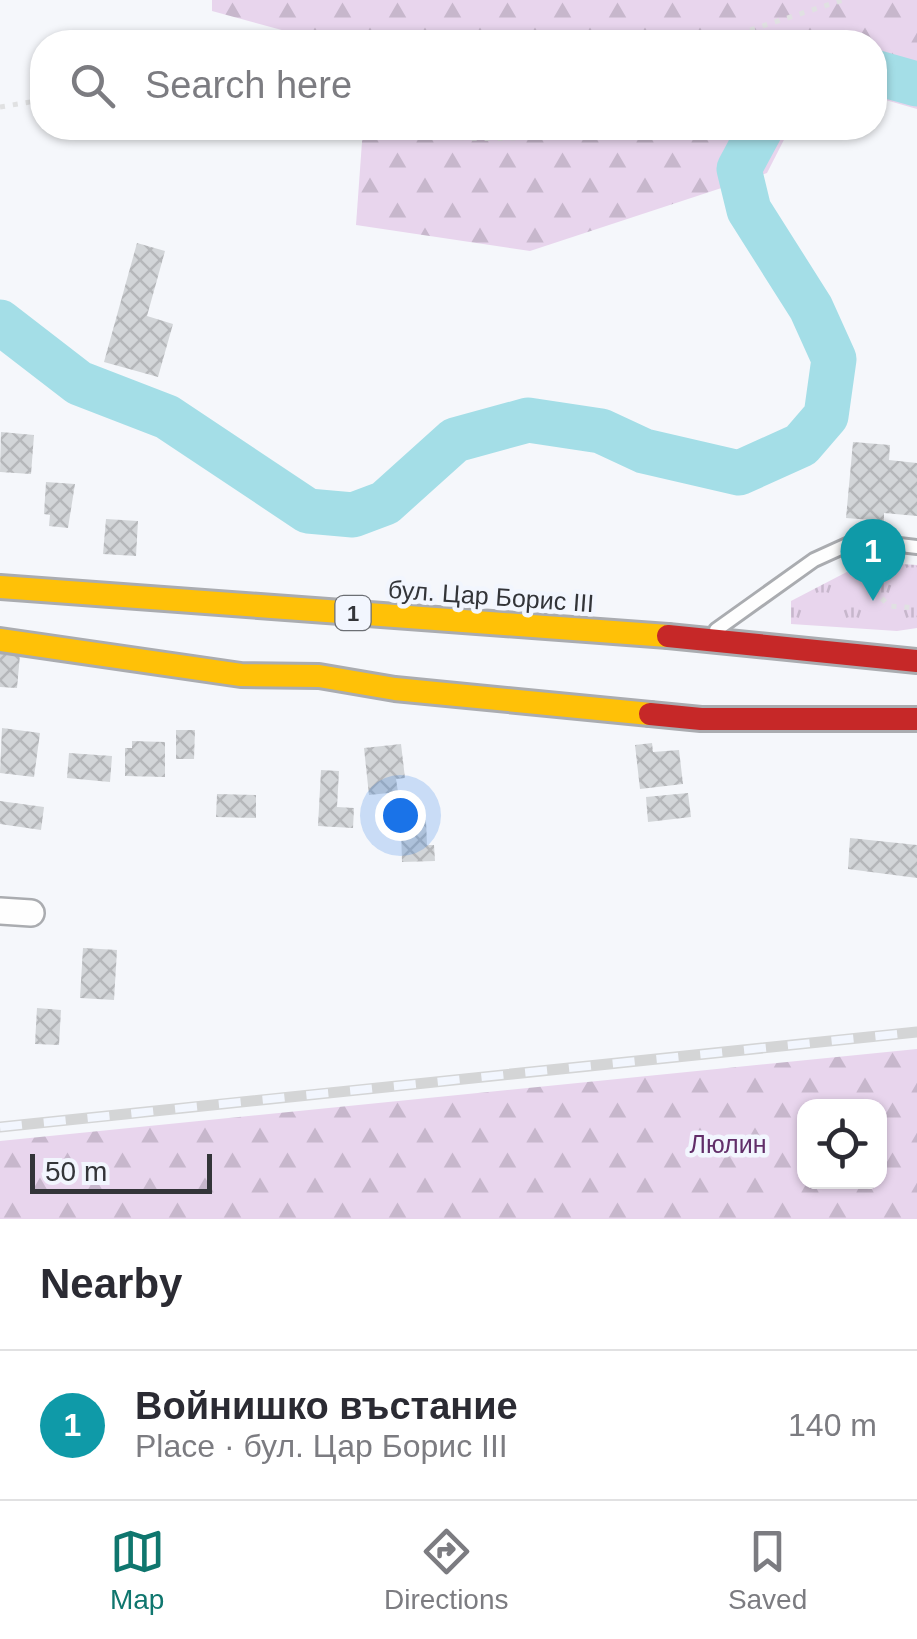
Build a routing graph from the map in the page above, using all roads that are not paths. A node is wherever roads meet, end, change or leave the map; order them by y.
1 (917, 547) edge
2 (0, 587) edge
3 (706, 639) junction
4 (0, 640) edge
5 (917, 661) edge
6 (917, 719) edge
7 (0, 911) edge
8 (31, 913) dead end

1 - 3 lane
2 - 3 main road, бул. Цар Борис III / 1
3 - 5 main road, бул. Цар Борис III / 1
4 - 6 main road
7 - 8 street

